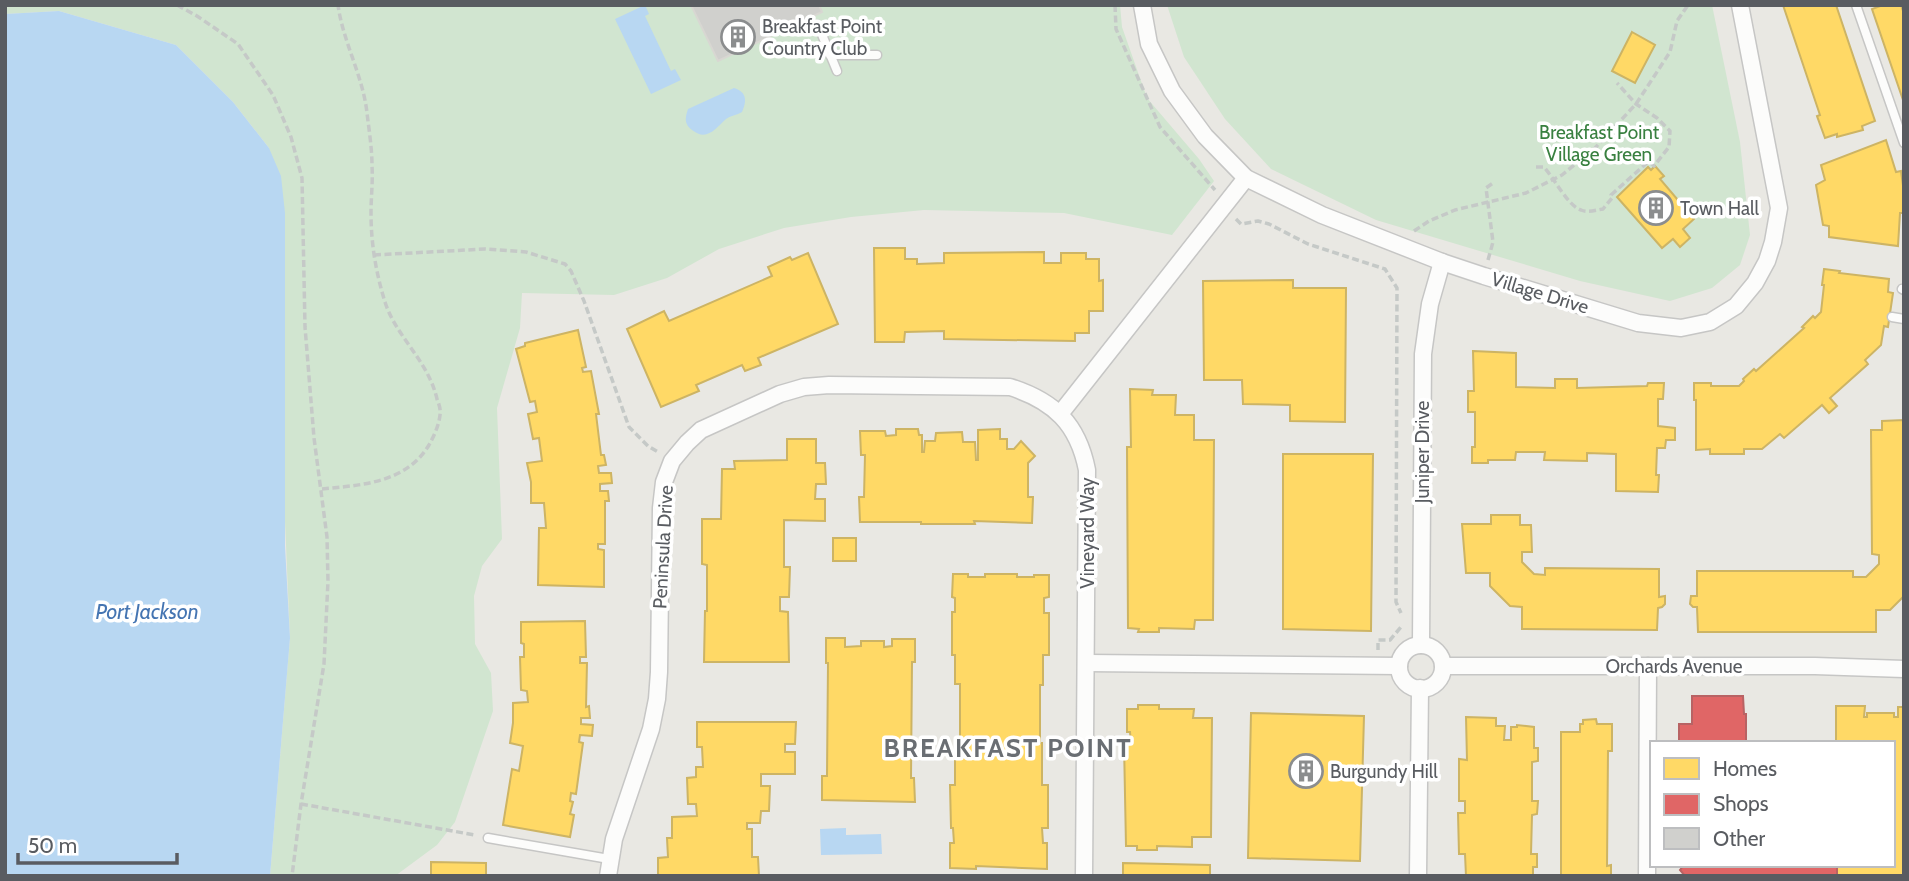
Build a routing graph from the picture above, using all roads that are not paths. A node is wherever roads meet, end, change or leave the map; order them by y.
1 (1142, 5) edge
2 (1740, 5) edge
3 (1856, 5) edge
4 (818, 25) dead end
5 (830, 55) junction
6 (877, 55) dead end
7 (837, 71) dead end
8 (1904, 143) edge
9 (1246, 178) junction
10 (1442, 262) junction
11 (1892, 317) dead end
12 (1904, 319) edge
13 (1060, 414) junction
14 (1421, 645) junction
15 (1087, 663) junction
16 (1399, 666) junction
17 (1443, 666) junction
18 (1648, 666) junction
19 (1904, 669) edge
20 (1420, 688) junction
21 (488, 838) road end
22 (609, 867) edge
23 (1084, 876) edge
24 (1418, 876) edge
25 (1647, 876) edge

1 - 9 street, Village Drive
2 - 10 street, Village Drive
3 - 8 lane
4 - 5 lane
5 - 6 lane
5 - 7 lane
9 - 10 street, Village Drive
9 - 13 street
10 - 14 street, Juniper Drive
11 - 12 lane
13 - 15 street, Vineyard Way
13 - 22 street, Peninsula Drive
14 - 16 street
14 - 17 street
15 - 16 street
15 - 23 street, Vineyard Way
16 - 20 street
17 - 18 street, Orchards Avenue
17 - 20 street
18 - 19 street, Orchards Avenue
18 - 25 street
20 - 24 street
21 - 22 lane

